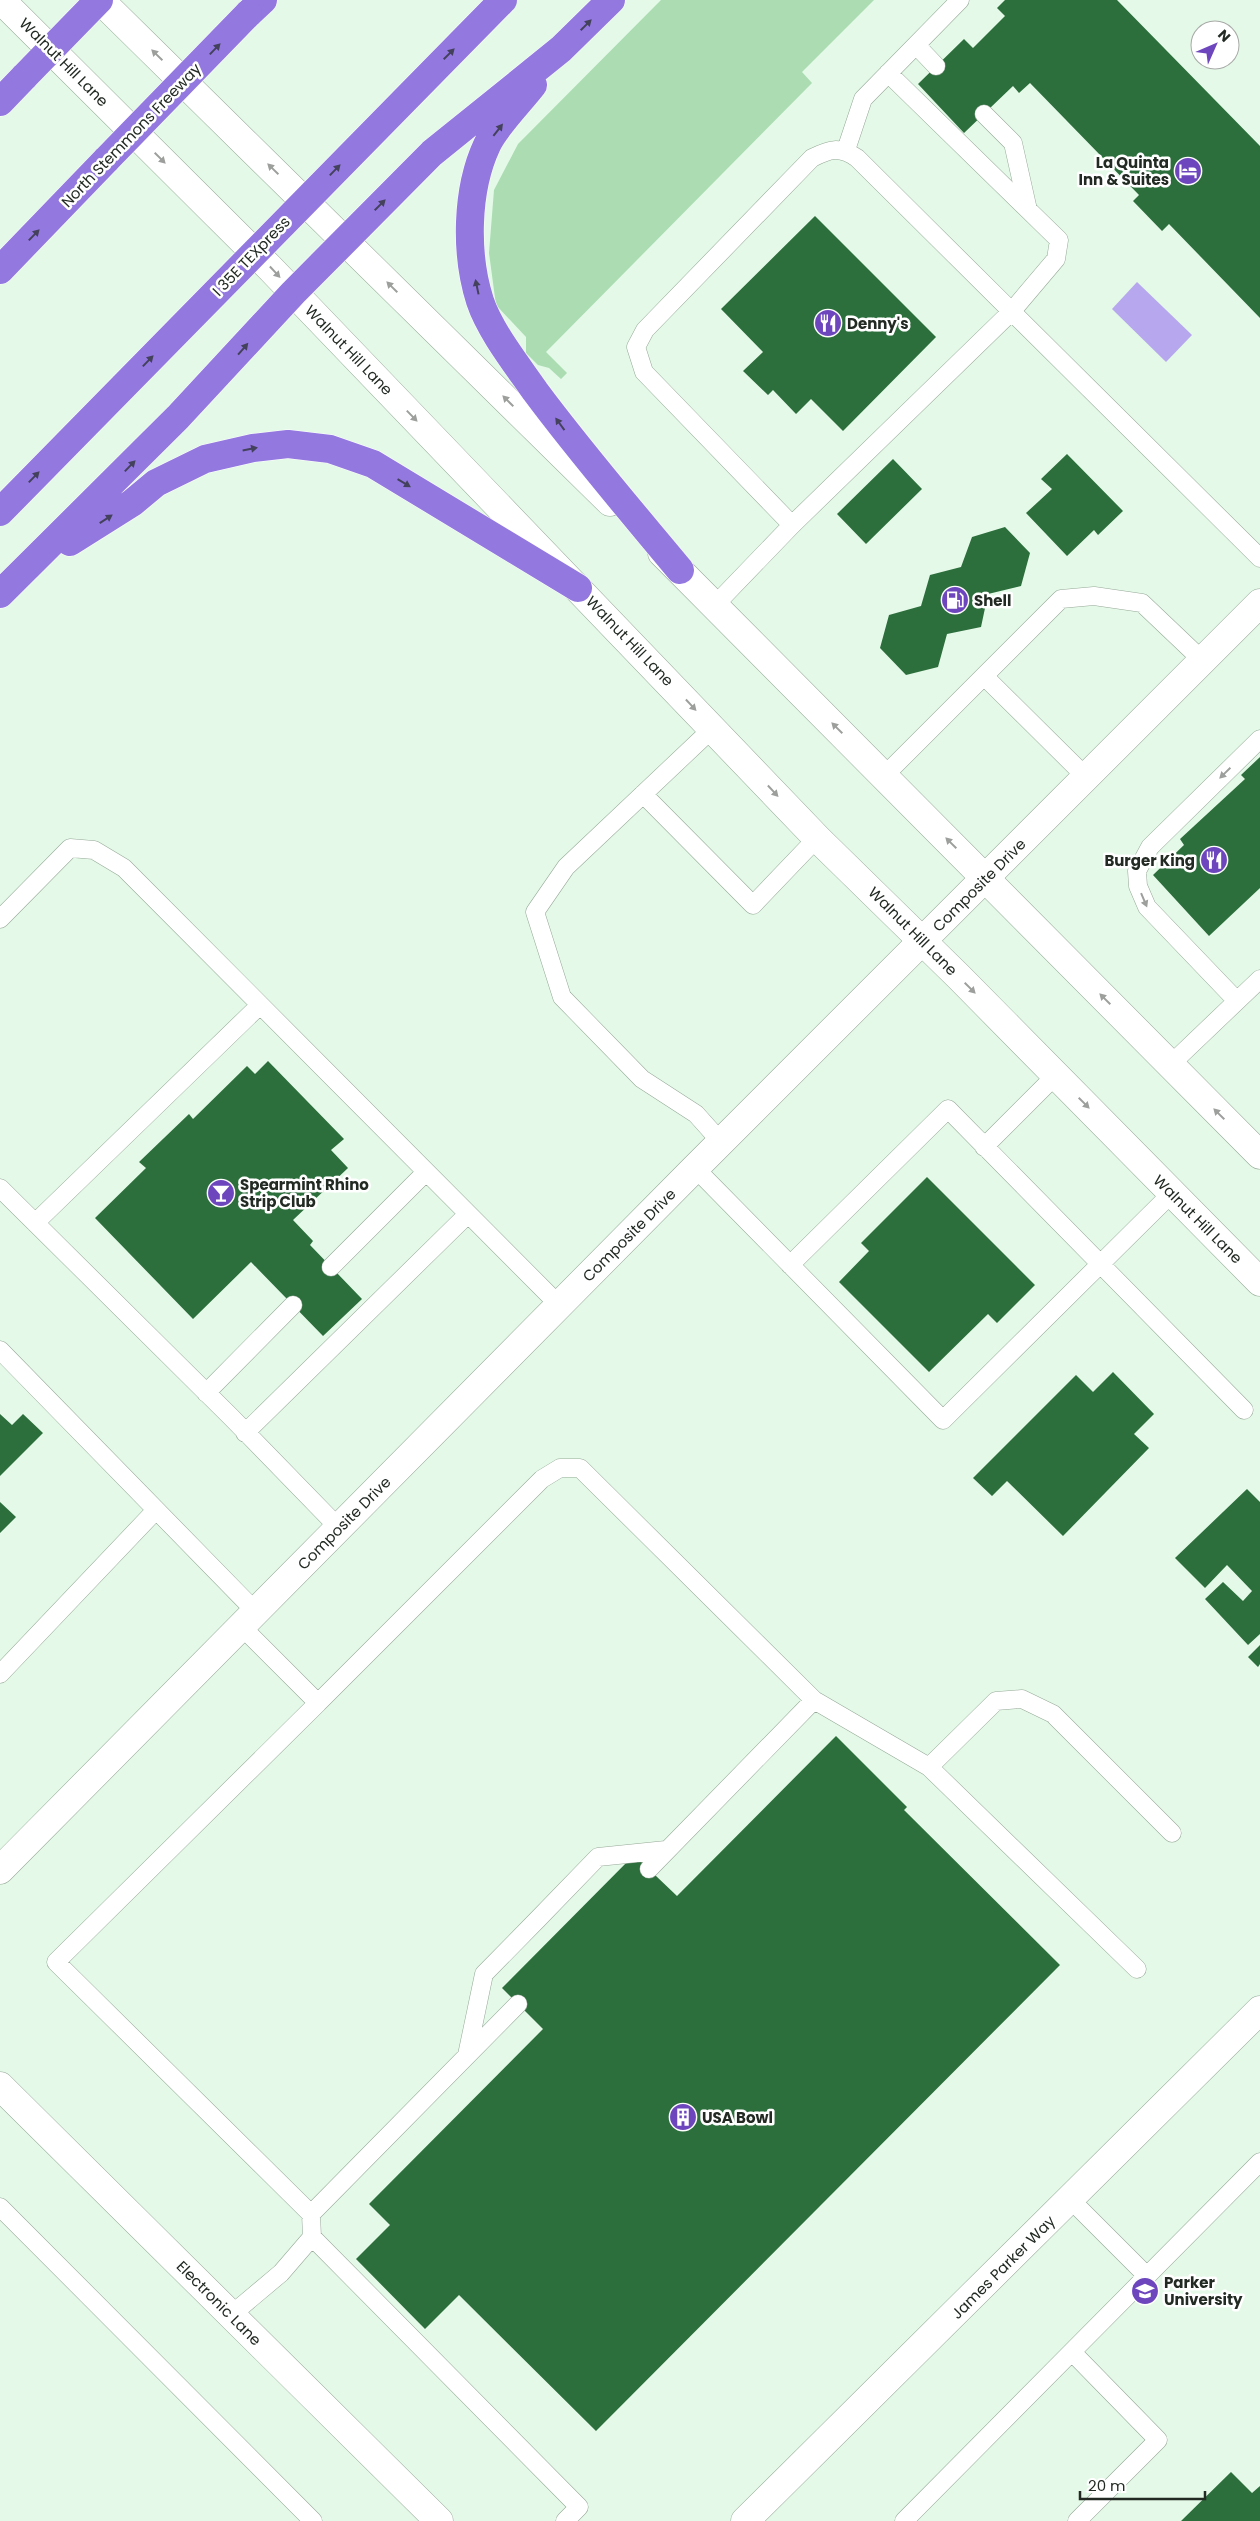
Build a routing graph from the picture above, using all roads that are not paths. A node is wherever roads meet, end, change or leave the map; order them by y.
1 (1, 0) edge
2 (100, 0) edge
3 (503, 0) edge
4 (610, 0) edge
5 (960, 0) edge
6 (255, 7) edge
7 (916, 45) junction
8 (561, 49) junction
9 (936, 66) dead end
10 (888, 73) junction
11 (0, 102) edge
12 (984, 114) dead end
13 (846, 150) junction
14 (1028, 210) junction
15 (346, 240) junction
16 (0, 270) edge
17 (293, 293) junction
18 (1012, 311) junction
19 (0, 512) edge
20 (792, 524) junction
21 (1260, 558) edge
22 (680, 570) junction
23 (21, 574) junction
24 (578, 588) junction
25 (0, 594) edge
26 (1260, 603) edge
27 (715, 605) junction
28 (1203, 661) junction
29 (984, 676) junction
30 (713, 728) junction
31 (1260, 739) edge
32 (884, 776) junction
33 (1086, 777) junction
34 (643, 794) junction
35 (817, 838) junction
36 (985, 878) junction
37 (0, 919) edge
38 (923, 941) junction
39 (1260, 979) edge
40 (1237, 1001) junction
41 (260, 1005) junction
42 (1170, 1065) junction
43 (1056, 1075) junction
44 (721, 1142) junction
45 (984, 1147) junction
46 (1258, 1149) edge
47 (695, 1168) junction
48 (426, 1172) junction
49 (0, 1188) edge
50 (1172, 1193) junction
51 (468, 1214) junction
52 (35, 1223) junction
53 (1101, 1264) junction
54 (790, 1265) junction
55 (331, 1267) dead end
56 (1260, 1282) edge
57 (293, 1305) dead end
58 (559, 1305) junction
59 (0, 1350) edge
60 (206, 1393) junction
61 (1244, 1410) dead end
62 (246, 1433) junction
63 (156, 1510) junction
64 (339, 1528) junction
65 (249, 1620) junction
66 (0, 1674) edge
67 (814, 1700) junction
68 (318, 1703) junction
69 (929, 1767) junction
70 (1172, 1833) dead end
71 (666, 1850) junction
72 (649, 1869) dead end
73 (0, 1870) edge
74 (1136, 1969) dead end
75 (518, 2004) dead end
76 (1260, 2010) edge
77 (467, 2055) junction
78 (0, 2086) edge
79 (1260, 2162) edge
80 (1070, 2200) junction
81 (0, 2206) edge
82 (311, 2214) junction
83 (312, 2236) junction
84 (1147, 2276) junction
85 (231, 2315) junction
86 (1072, 2352) junction
87 (313, 2521) edge
88 (439, 2521) edge
89 (565, 2521) edge
90 (745, 2521) edge
91 (904, 2521) edge
92 (1077, 2521) edge

1 -> 17 main road, Walnut Hill Lane
2 - 11 highway, bridge
15 -> 2 main road
19 -> 3 highway, I 35E TEXpress, bridge
8 -> 4 highway
5 - 7 lane
16 -> 6 highway, North Stemmons Freeway, bridge
7 - 9 lane
7 - 10 lane
15 -> 8 highway
22 -> 8 highway
10 - 13 lane
10 - 14 lane
12 - 14 lane
13 - 18 lane
13 - 20 lane
14 - 18 lane
15 - 17 highway
22 -> 15 main road
23 -> 17 highway
17 -> 24 main road, Walnut Hill Lane
18 - 20 lane
18 - 21 lane
20 - 27 lane
22 - 27 main road
23 -> 24 highway
23 - 25 highway
24 -> 30 main road, Walnut Hill Lane
26 - 28 main road, Composite Drive
32 -> 27 main road
28 - 29 lane
28 - 33 main road, Composite Drive
29 - 32 lane
29 - 33 lane
30 - 34 lane
30 -> 35 main road, Walnut Hill Lane
31 -> 40 lane
36 -> 32 main road
33 - 36 main road, Composite Drive
34 - 35 lane
34 - 44 lane
35 - 38 main road, Walnut Hill Lane
36 - 38 main road, Composite Drive
42 -> 36 main road
37 - 41 lane
38 -> 43 main road, Walnut Hill Lane
38 - 44 main road, Composite Drive
39 - 40 lane
40 - 42 lane
41 - 48 lane
41 - 52 lane
46 -> 42 main road
43 - 45 lane
43 -> 50 main road, Walnut Hill Lane
44 - 47 main road, Composite Drive
45 - 53 lane
45 - 54 lane
47 - 54 lane
47 - 58 main road, Composite Drive
48 - 51 lane
48 - 55 lane
49 - 52 lane
50 - 53 lane
50 - 56 main road, Walnut Hill Lane
51 - 58 lane
51 - 62 lane
52 - 60 lane
53 - 54 lane
53 - 61 lane
57 - 60 lane
58 - 64 main road, Composite Drive
59 - 63 lane
60 - 62 lane
62 - 64 lane
63 - 65 lane
63 - 66 lane
64 - 65 main road, Composite Drive
65 - 68 lane
65 - 73 main road, Composite Drive
67 - 68 lane
67 - 69 lane
67 - 71 lane
68 - 82 lane
69 - 70 lane
69 - 74 lane
71 - 72 lane
71 - 77 lane
75 - 77 lane
76 - 80 main road, James Parker Way
77 - 82 lane
78 - 85 main road, Electronic Lane
79 - 84 lane
80 - 84 lane
80 - 90 main road, James Parker Way
81 - 87 lane
82 - 83 lane
83 - 85 lane
83 - 89 lane
84 - 86 lane
85 - 88 main road, Electronic Lane
86 - 91 lane
86 - 92 lane

